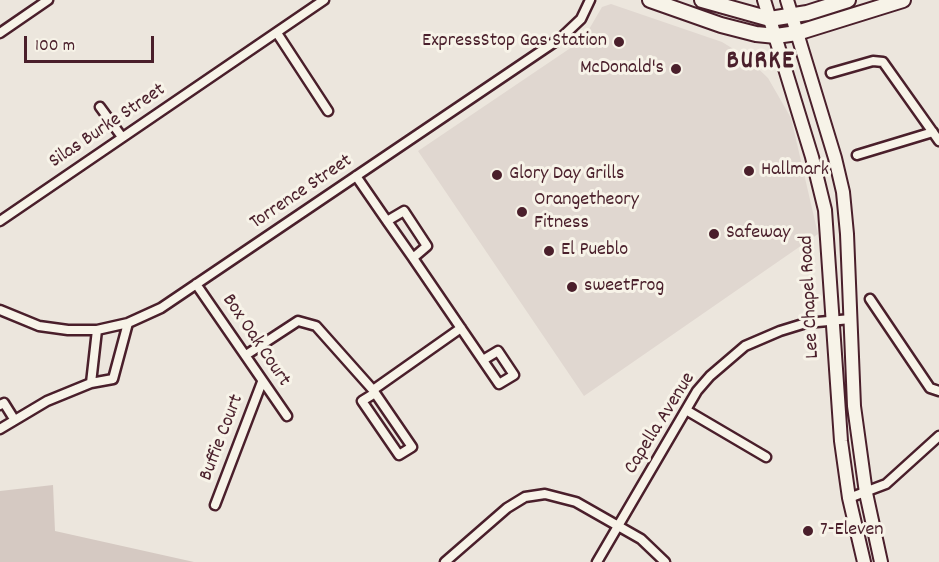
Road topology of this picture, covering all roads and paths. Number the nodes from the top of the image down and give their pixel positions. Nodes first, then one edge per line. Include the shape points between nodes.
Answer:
1 (48, 0) edge
2 (324, 0) edge
3 (590, 0) edge
4 (650, 0) edge
5 (702, 0) edge
6 (718, 0) edge
7 (724, 0) edge
8 (764, 0) edge
9 (787, 0) edge
10 (848, 0) edge
11 (903, 0) edge
12 (793, 16) junction
13 (770, 19) junction
14 (0, 33) edge
15 (277, 33) junction
16 (797, 33) junction
17 (776, 36) junction
18 (831, 73) dead end
19 (100, 107) dead end
20 (328, 111) dead end
21 (933, 132) junction
22 (122, 137) junction
23 (939, 141) edge
24 (857, 155) dead end
25 (356, 176) junction
26 (0, 220) edge
27 (387, 221) junction
28 (413, 258) junction
29 (196, 284) junction
30 (870, 299) dead end
31 (0, 310) edge
32 (831, 319) junction
33 (850, 319) junction
34 (129, 323) junction
35 (461, 328) junction
36 (97, 330) junction
37 (246, 355) junction
38 (483, 360) dead end
39 (262, 382) junction
40 (91, 383) junction
41 (939, 391) edge
42 (374, 392) junction
43 (0, 405) edge
44 (686, 410) junction
45 (287, 416) dead end
46 (14, 419) junction
47 (0, 429) edge
48 (939, 436) edge
49 (766, 457) dead end
50 (866, 493) junction
51 (849, 498) junction
52 (215, 506) dead end
53 (618, 526) junction
54 (445, 562) edge
55 (597, 562) edge
56 (665, 562) edge
57 (864, 562) edge
58 (881, 562) edge

1 - 14 street
2 - 15 street, Silas Burke Street
3 - 25 street, Torrence Street via 580,19 562,38
4 - 17 main road via 722,25
5 - 13 main road
6 - 7 main road
8 - 13 main road, Lee Chapel Road
9 - 12 main road, Lee Chapel Road
10 - 12 main road
11 - 16 main road
12 - 13 main road
12 - 16 main road, Lee Chapel Road
13 - 17 main road, Lee Chapel Road
15 - 20 street
15 - 22 street, Silas Burke Street
16 - 17 main road
16 - 33 main road, Lee Chapel Road via 843,192
17 - 32 main road, Lee Chapel Road via 822,193
18 - 21 street via 873,61 883,62
19 - 22 street
21 - 23 street
21 - 24 street
22 - 26 street, Silas Burke Street
25 - 27 street
25 - 29 street, Torrence Street
27 - 28 street
27 - 28 street via 404,211 427,246
28 - 35 street
29 - 34 street, Torrence Street via 161,308
29 - 37 street, Box Oak Court
30 - 41 street via 930,388
31 - 36 street, Torrence Street via 39,326
32 - 33 street, Capella Avenue
32 - 44 street, Capella Avenue via 780,331 745,346 710,376
32 - 51 main road, Lee Chapel Road
33 - 50 main road, Lee Chapel Road via 854,406
34 - 36 street, Torrence Street
34 - 40 street via 113,379
35 - 38 street
35 - 42 street
36 - 40 street
37 - 39 street, Box Oak Court
37 - 42 street via 298,321 307,322 316,326
39 - 45 street, Box Oak Court
39 - 52 street, Buffie Court
40 - 46 street via 47,400
42 - 42 street via 362,401 399,455 412,447
43 - 46 street via 4,403
44 - 49 street
44 - 53 street, Capella Avenue
46 - 47 street
48 - 50 street via 886,484
50 - 51 street
50 - 58 main road, Lee Chapel Road
51 - 57 main road, Lee Chapel Road
53 - 54 street via 563,496 525,497
53 - 55 street, Capella Avenue
53 - 56 street via 641,539

